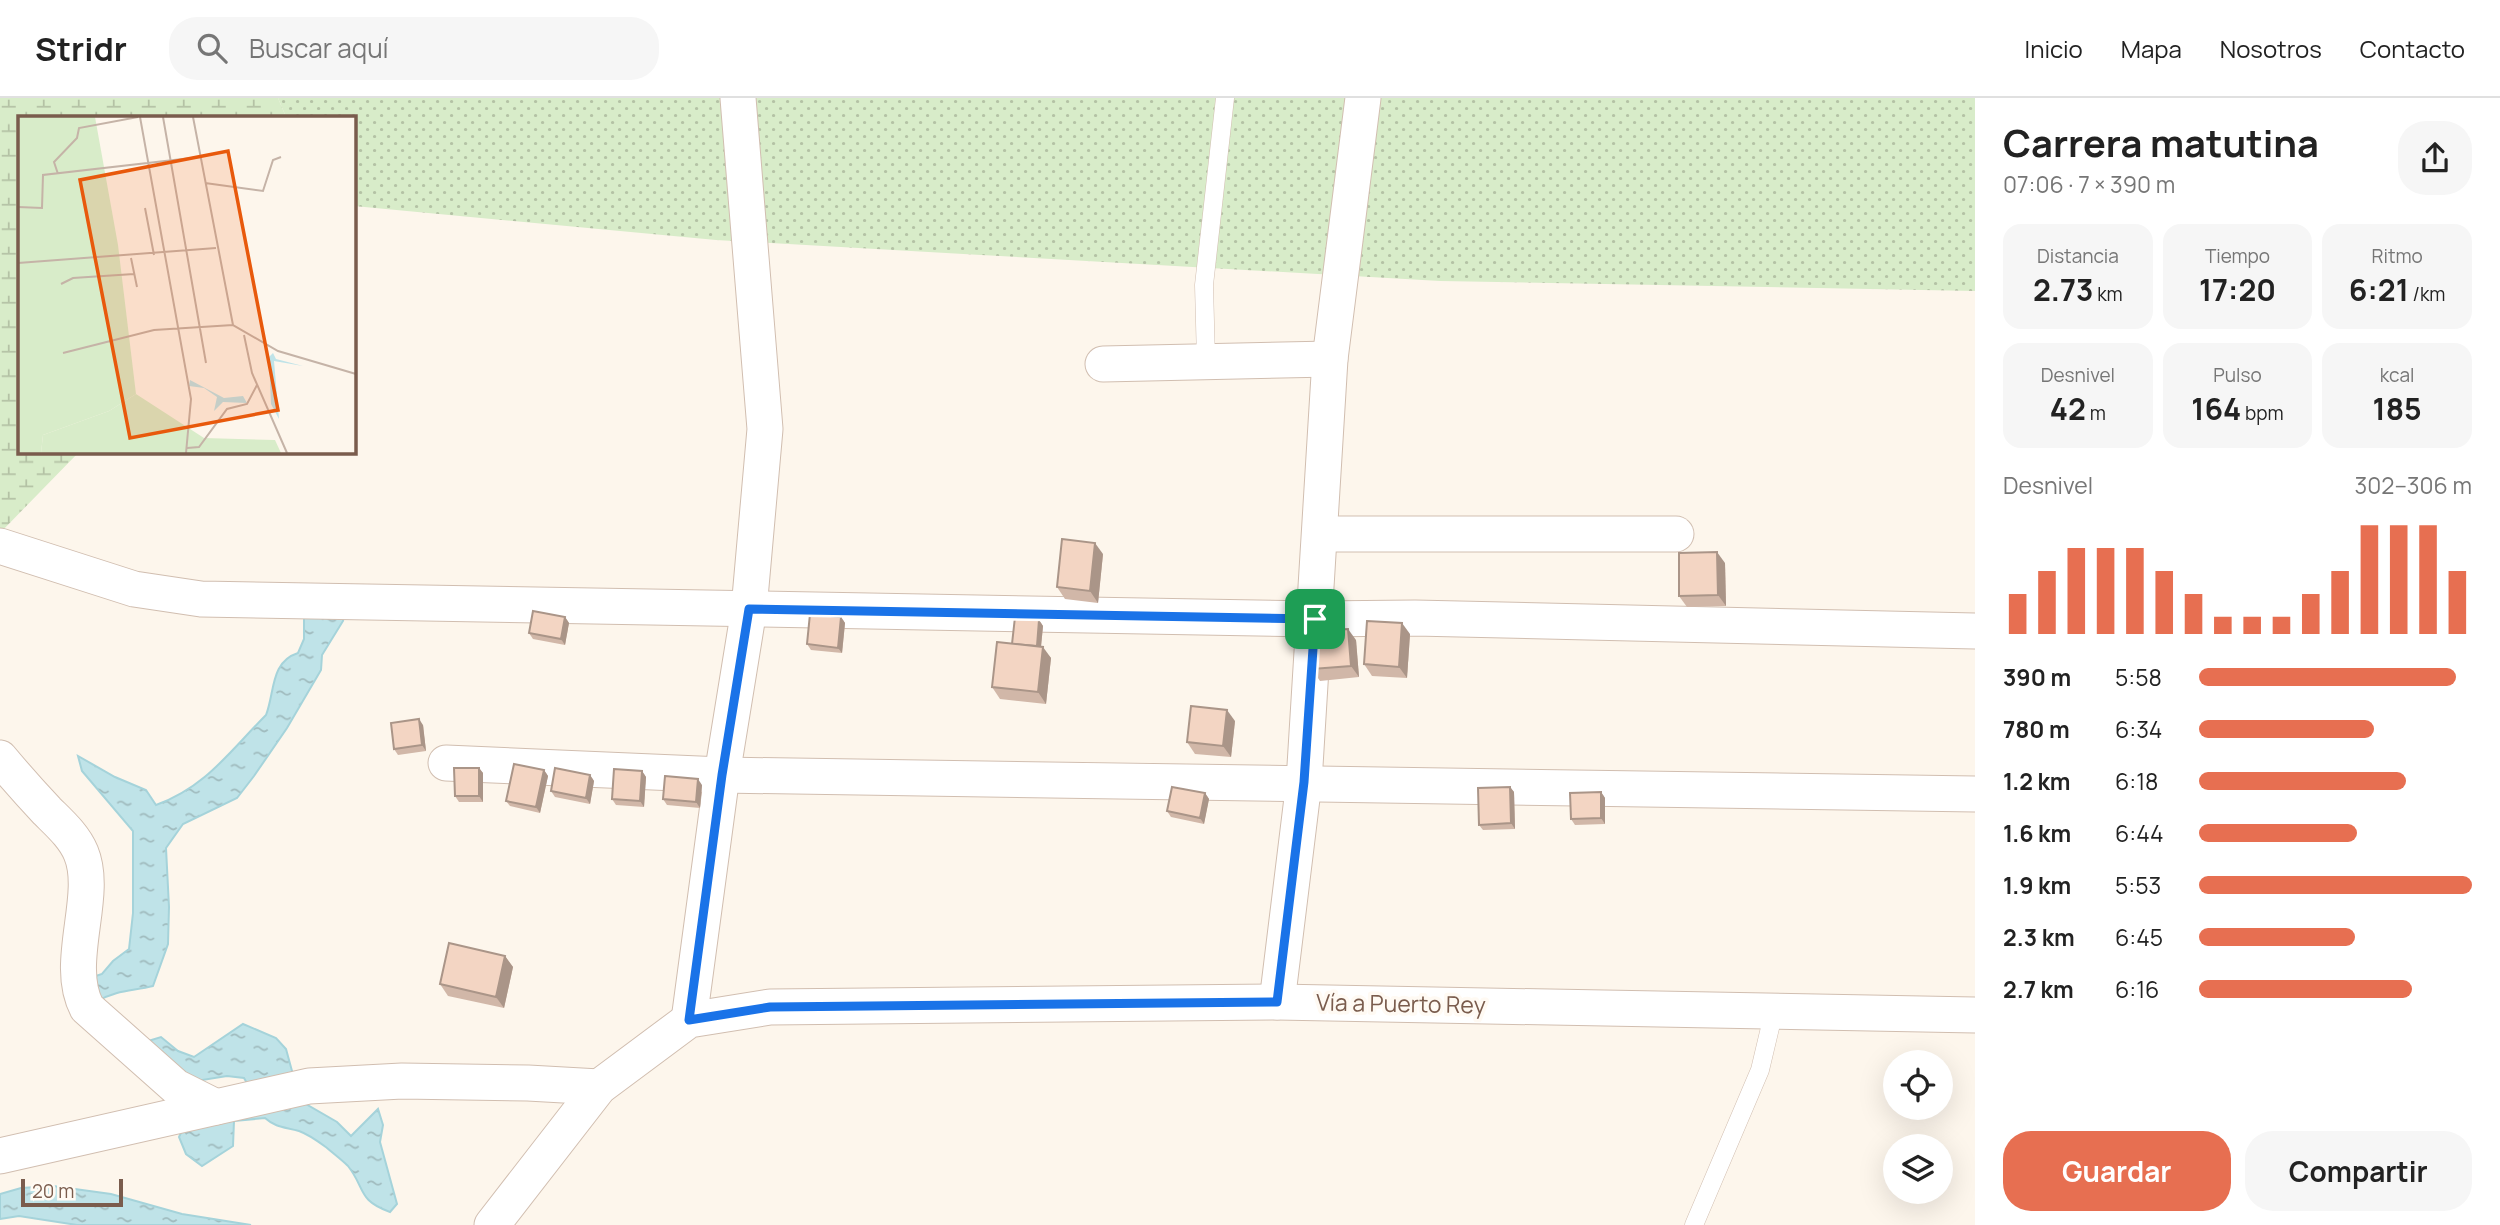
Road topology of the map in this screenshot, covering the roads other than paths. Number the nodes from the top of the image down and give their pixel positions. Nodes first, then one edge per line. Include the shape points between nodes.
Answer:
1 (738, 98) edge
2 (1226, 98) edge
3 (1363, 98) edge
4 (1330, 359) junction
5 (1206, 360) junction
6 (1103, 365) dead end
7 (1320, 534) junction
8 (1675, 534) dead end
9 (0, 546) edge
10 (749, 609) junction
11 (1315, 619) junction
12 (1975, 631) edge
13 (0, 758) edge
14 (446, 763) dead end
15 (722, 775) junction
16 (1304, 782) junction
17 (1975, 794) edge
18 (1277, 1002) junction
19 (1975, 1005) edge
20 (1774, 1011) junction
21 (1975, 1015) edge
22 (689, 1020) junction
23 (599, 1087) junction
24 (216, 1107) junction
25 (0, 1156) edge
26 (492, 1225) edge
27 (1695, 1225) edge

1 - 10 street via 765,429
2 - 5 lane via 1204,285
3 - 4 street
4 - 5 street
4 - 7 street
5 - 6 street
7 - 8 street
7 - 11 street
9 - 10 street via 134,589 201,599
10 - 11 street
10 - 15 street
11 - 12 street
11 - 16 street
13 - 24 street via 81,852 86,871 79,972 87,1008 176,1087
14 - 15 street
15 - 16 street
15 - 22 street
16 - 17 street
16 - 18 street
18 - 20 street, Vía a Puerto Rey
18 - 22 street, Vía a Puerto Rey via 770,1007
19 - 21 street
20 - 21 street, Vía a Puerto Rey
20 - 27 lane via 1760,1070
22 - 23 street, Vía a Puerto Rey
23 - 24 street via 402,1081 309,1086
23 - 26 street, Vía a Puerto Rey
24 - 25 street

